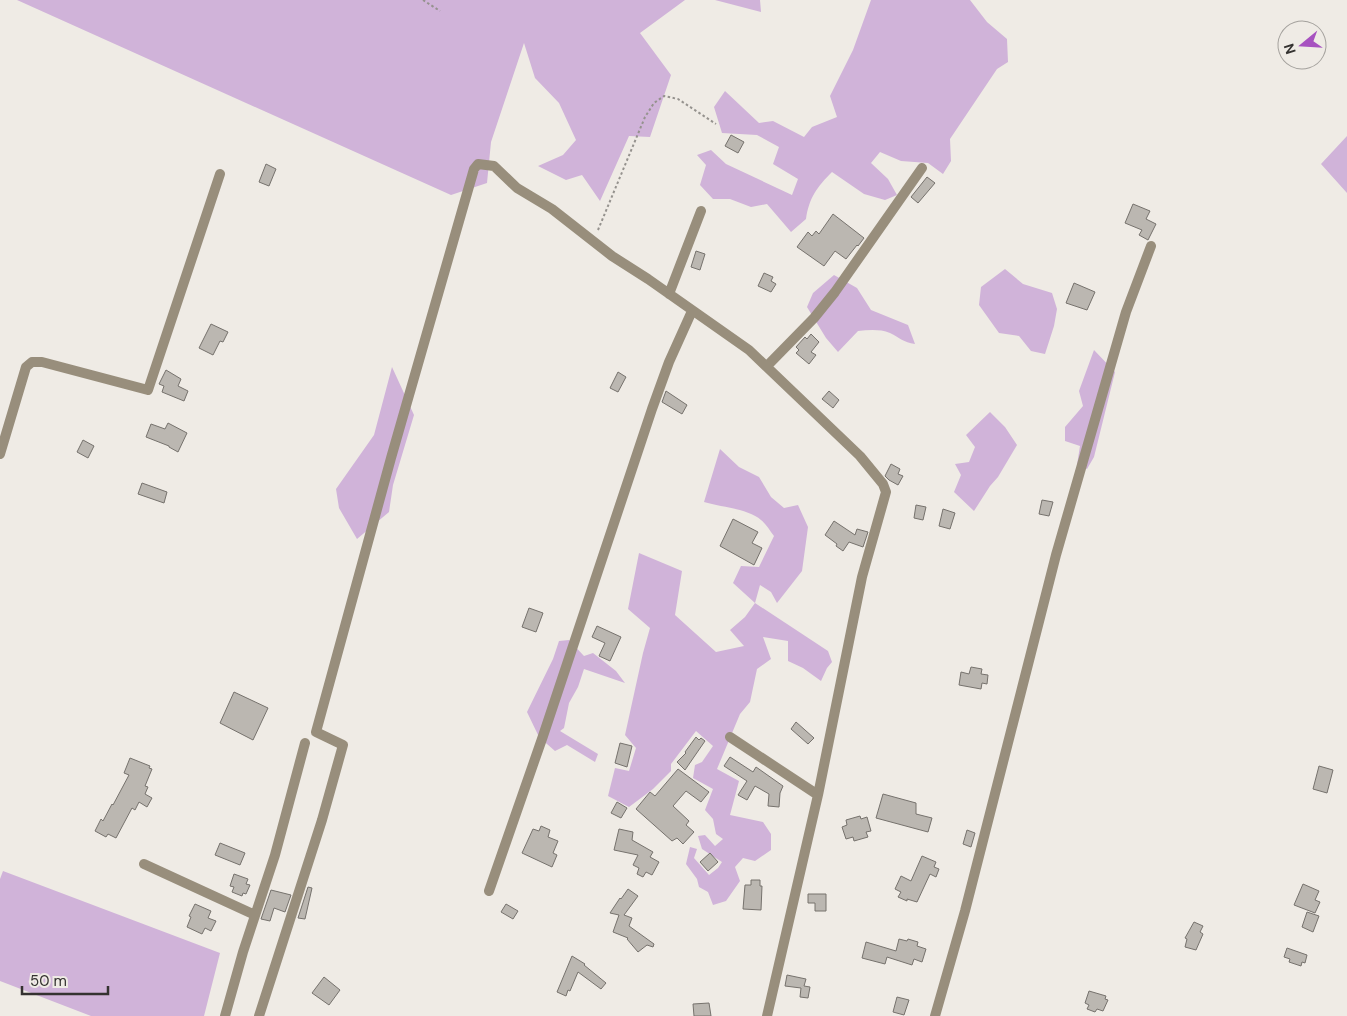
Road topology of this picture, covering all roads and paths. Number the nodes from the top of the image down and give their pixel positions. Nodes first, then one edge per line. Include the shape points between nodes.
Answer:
1 (423, 0) edge
2 (440, 11) dead end
3 (716, 124) dead end
4 (922, 168) dead end
5 (220, 174) dead end
6 (701, 211) dead end
7 (593, 242) junction
8 (1151, 246) dead end
9 (670, 294) junction
10 (692, 311) junction
11 (767, 366) junction
12 (0, 454) edge
13 (730, 737) dead end
14 (305, 743) dead end
15 (818, 795) junction
16 (144, 864) dead end
17 (489, 891) dead end
18 (255, 915) junction
19 (225, 1016) edge
20 (259, 1016) edge
21 (767, 1016) edge
22 (934, 1016) edge

1 - 2 path
3 - 7 path via 678,99 664,96 654,103 645,117
4 - 11 street via 814,318
5 - 12 street via 148,390 32,362 26,367
6 - 9 street
7 - 9 street
7 - 20 street via 552,209 517,188 494,166 478,164 474,169 390,458 316,732 343,745
8 - 22 street via 1126,312 1062,536 965,911
9 - 10 street
10 - 11 street
10 - 17 street via 655,401
11 - 15 street via 860,456 886,492 862,577
13 - 15 street
14 - 18 street
15 - 21 street
16 - 18 street
18 - 19 street

